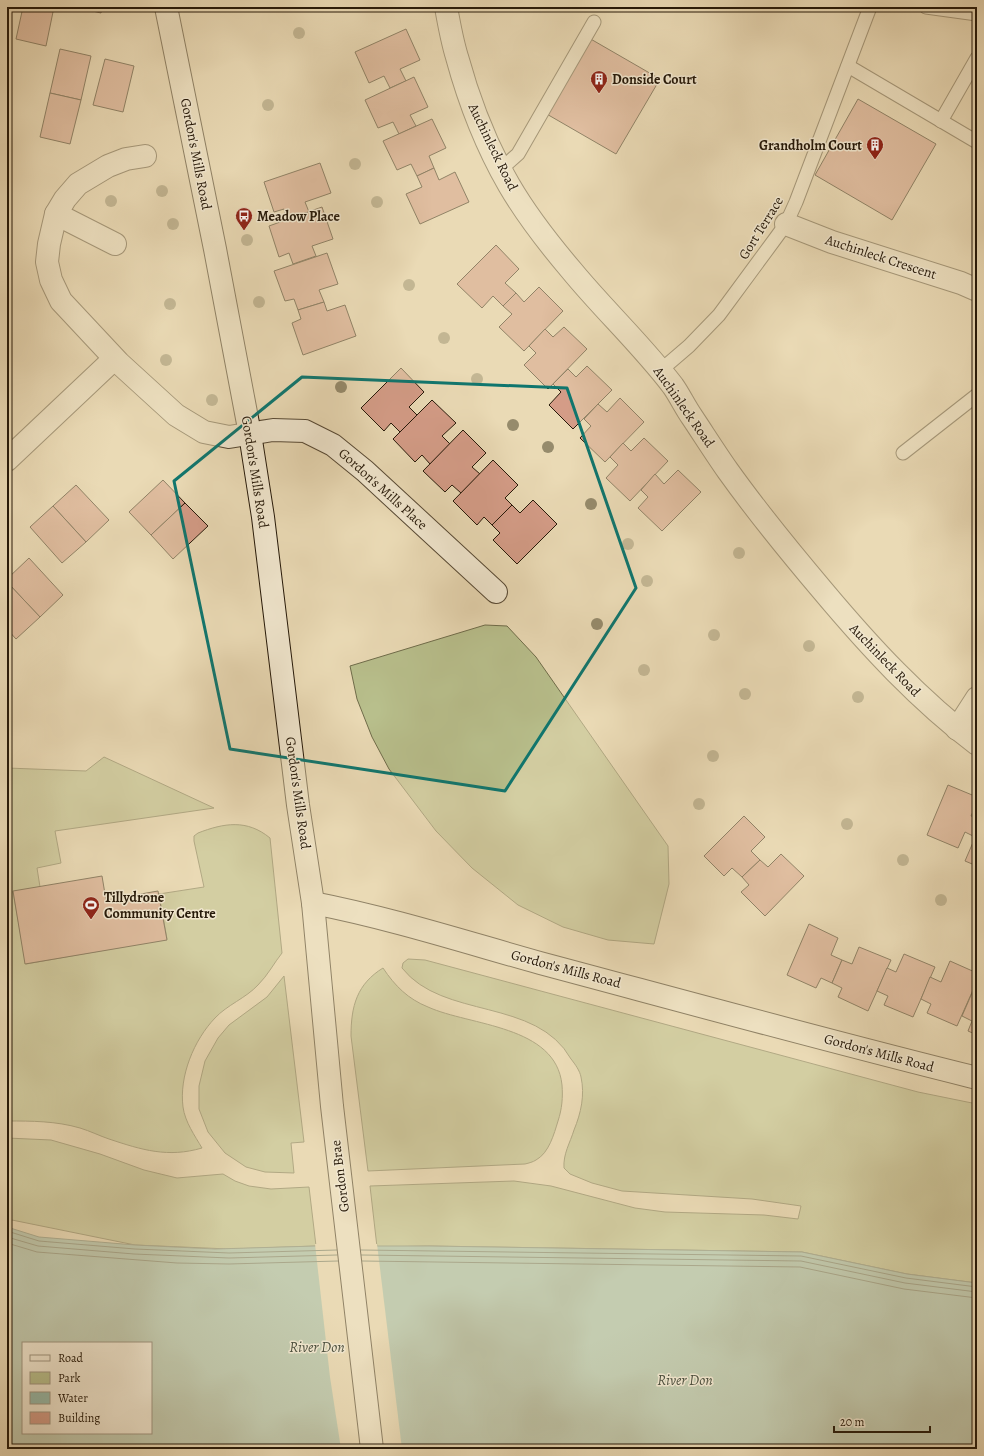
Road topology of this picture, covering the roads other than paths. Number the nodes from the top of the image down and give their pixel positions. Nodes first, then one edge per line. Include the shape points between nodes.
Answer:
1 (166, 7) edge
2 (446, 7) edge
3 (870, 7) edge
4 (926, 7) edge
5 (977, 14) edge
6 (594, 22) dead end
7 (977, 58) edge
8 (848, 66) junction
9 (940, 121) junction
10 (977, 142) edge
11 (145, 156) dead end
12 (500, 169) junction
13 (56, 214) junction
14 (786, 224) junction
15 (115, 244) dead end
16 (977, 290) edge
17 (114, 359) junction
18 (661, 370) junction
19 (977, 395) edge
20 (250, 434) junction
21 (903, 453) dead end
22 (7, 460) edge
23 (496, 592) dead end
24 (977, 698) edge
25 (957, 729) junction
26 (977, 744) edge
27 (313, 903) junction
28 (977, 1078) edge
29 (372, 1449) edge

1 - 20 street, Gordon's Mills Road
2 - 12 street, Auchinleck Road via 468,93
3 - 8 lane, Gort Terrace
4 - 5 lane
6 - 12 lane via 518,154
7 - 9 lane
8 - 9 lane
8 - 14 lane, Gort Terrace
9 - 10 lane
11 - 13 street via 126,159 108,166 78,184
12 - 18 street, Auchinleck Road via 535,225 572,272
13 - 15 street
13 - 17 street via 47,262 51,280 61,301
14 - 16 street, Auchinleck Crescent
14 - 18 lane, Gort Terrace via 719,315
17 - 20 street via 176,415 204,432 230,437
17 - 22 street
18 - 25 street, Auchinleck Road via 728,471 792,555 885,661 917,694
19 - 21 lane
20 - 23 street, Gordon's Mills Place via 273,430 305,431 334,444
20 - 27 street, Gordon's Mills Road via 264,517 298,805
24 - 25 street
25 - 26 street, Auchinleck Road
27 - 28 street, Gordon's Mills Road via 389,920 719,1011
27 - 29 street, Gordon Brae via 332,1106

